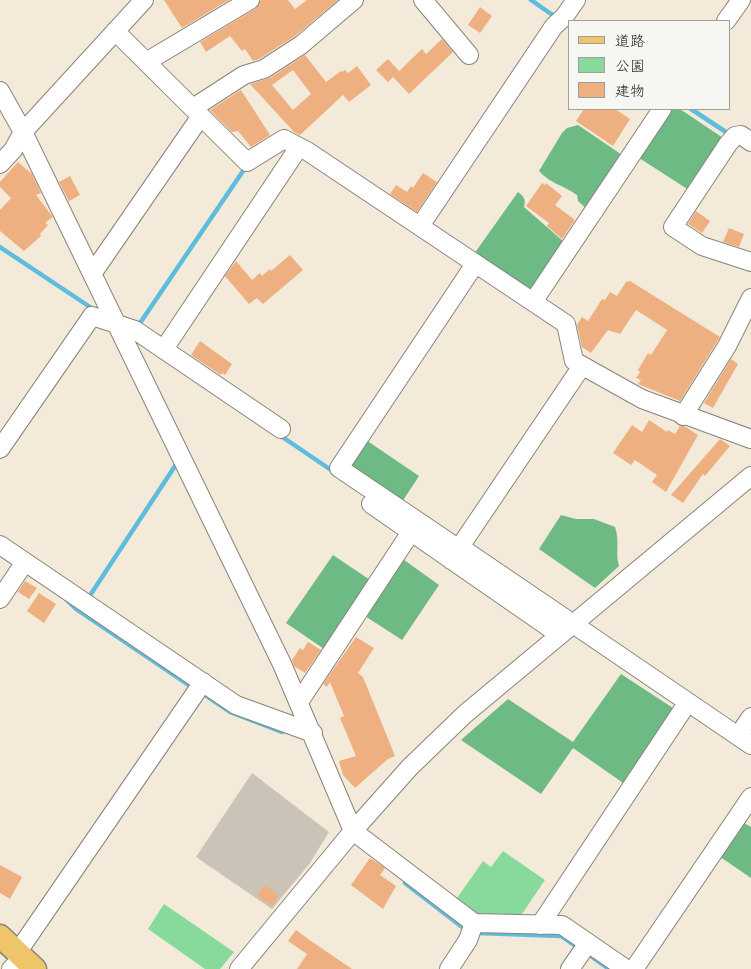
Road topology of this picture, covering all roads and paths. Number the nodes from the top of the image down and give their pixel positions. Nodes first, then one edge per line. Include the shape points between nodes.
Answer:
1 (144, 0) edge
2 (250, 0) edge
3 (354, 0) edge
4 (423, 0) edge
5 (576, 0) edge
6 (741, 0) edge
7 (727, 20) edge
8 (115, 31) junction
9 (469, 55) dead end
10 (146, 62) junction
11 (0, 91) edge
12 (661, 110) edge
13 (197, 112) junction
14 (23, 132) junction
15 (751, 142) edge
16 (298, 146) junction
17 (0, 164) edge
18 (420, 226) junction
19 (751, 262) edge
20 (475, 264) junction
21 (92, 274) junction
22 (751, 298) edge
23 (533, 302) junction
24 (116, 323) junction
25 (164, 349) junction
26 (582, 366) junction
27 (683, 416) junction
28 (281, 429) dead end
29 (751, 439) edge
30 (0, 450) edge
31 (751, 476) edge
32 (371, 504) dead end
33 (411, 532) junction
34 (0, 545) edge
35 (456, 552) junction
36 (25, 562) junction
37 (0, 599) edge
38 (567, 630) junction
39 (203, 682) junction
40 (299, 702) junction
41 (688, 702) junction
42 (751, 717) edge
43 (313, 733) junction
44 (744, 740) edge
45 (751, 797) edge
46 (353, 831) junction
47 (474, 922) junction
48 (540, 925) junction
49 (0, 936) edge
50 (588, 943) junction
51 (22, 962) edge
52 (239, 969) edge
53 (449, 969) edge
54 (570, 969) edge
55 (626, 969) edge
56 (634, 969) edge

1 - 8 street
2 - 10 street
3 - 13 street via 301,45 264,69 244,75
4 - 9 street
5 - 18 street via 554,26
6 - 7 street
8 - 10 street
8 - 14 street
10 - 13 street
11 - 14 street
12 - 23 street
13 - 16 street via 247,162 284,139
13 - 21 street
14 - 17 street
14 - 21 street
15 - 19 street via 741,135 735,136 673,227 702,246
16 - 18 street
16 - 25 street
18 - 20 street
20 - 23 street
20 - 35 street via 339,468
21 - 24 street
22 - 27 street via 727,346
23 - 26 street via 566,324 574,361
24 - 25 street via 135,330
24 - 30 street via 92,316
24 - 40 street
25 - 28 street
26 - 27 street via 642,400
26 - 35 street
27 - 29 street
31 - 38 street
32 - 33 street
33 - 35 street
33 - 40 street
34 - 36 street
35 - 38 street
36 - 37 street
36 - 39 street
38 - 41 street
38 - 46 street via 465,714 410,767
39 - 43 street via 236,705
39 - 51 street
40 - 43 street
41 - 44 street
41 - 48 street
42 - 44 street
43 - 46 street
45 - 56 street
46 - 47 street
46 - 52 street
47 - 48 street
47 - 53 street via 468,940
48 - 50 street via 562,926
49 - 51 main road
50 - 54 street
50 - 55 street

